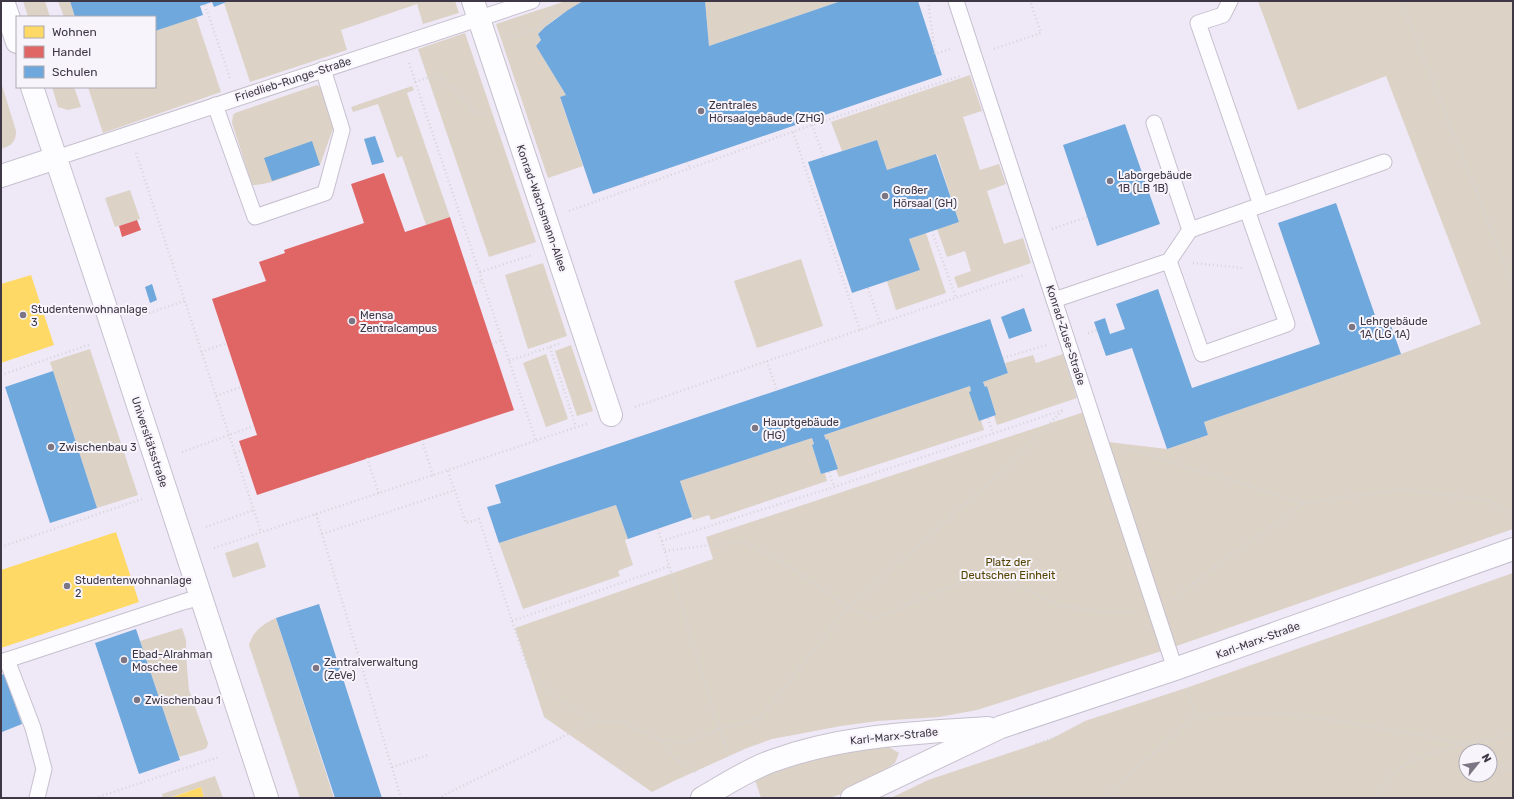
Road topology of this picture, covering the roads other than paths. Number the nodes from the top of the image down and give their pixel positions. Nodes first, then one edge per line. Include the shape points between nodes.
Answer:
1 (3, 1) edge
2 (532, 1) edge
3 (956, 1) edge
4 (1230, 1) edge
5 (476, 10) edge
6 (16, 39) edge
7 (323, 69) junction
8 (32, 88) edge
9 (215, 105) junction
10 (1154, 123) dead end
11 (56, 158) junction
12 (1384, 162) dead end
13 (1, 176) edge
14 (1254, 207) junction
15 (1190, 230) junction
16 (1170, 261) junction
17 (1054, 300) junction
18 (611, 415) road end
19 (1513, 549) edge
20 (201, 597) junction
21 (4, 661) edge
22 (1176, 669) junction
23 (1001, 727) junction
24 (37, 798) edge
25 (267, 798) edge
26 (702, 798) edge
27 (852, 798) edge

1 - 6 street
2 - 5 lane, Friedlieb-Runge-Straße
3 - 17 lane, Konrad-Zuse-Straße
4 - 14 lane via 1223,15 1198,23
5 - 7 lane, Friedlieb-Runge-Straße via 402,43
5 - 18 street, Konrad-Wachsmann-Allee
7 - 9 lane, Friedlieb-Runge-Straße
7 - 9 lane via 342,130 326,192 255,217
8 - 11 street, Universitätsstraße
9 - 11 lane, Friedlieb-Runge-Straße
10 - 15 lane
11 - 13 street
11 - 20 street, Universitätsstraße
12 - 14 lane
14 - 15 lane
14 - 16 lane via 1267,270 1288,324 1202,354
15 - 16 lane
16 - 17 lane
17 - 22 lane, Konrad-Zuse-Straße
19 - 22 street, Karl-Marx-Straße
20 - 21 lane
20 - 25 street, Universitätsstraße
21 - 24 lane via 33,728 44,769
22 - 23 street, Karl-Marx-Straße
23 - 26 street, Karl-Marx-Straße via 874,736 820,746 771,761
23 - 27 street, Karl-Marx-Straße

